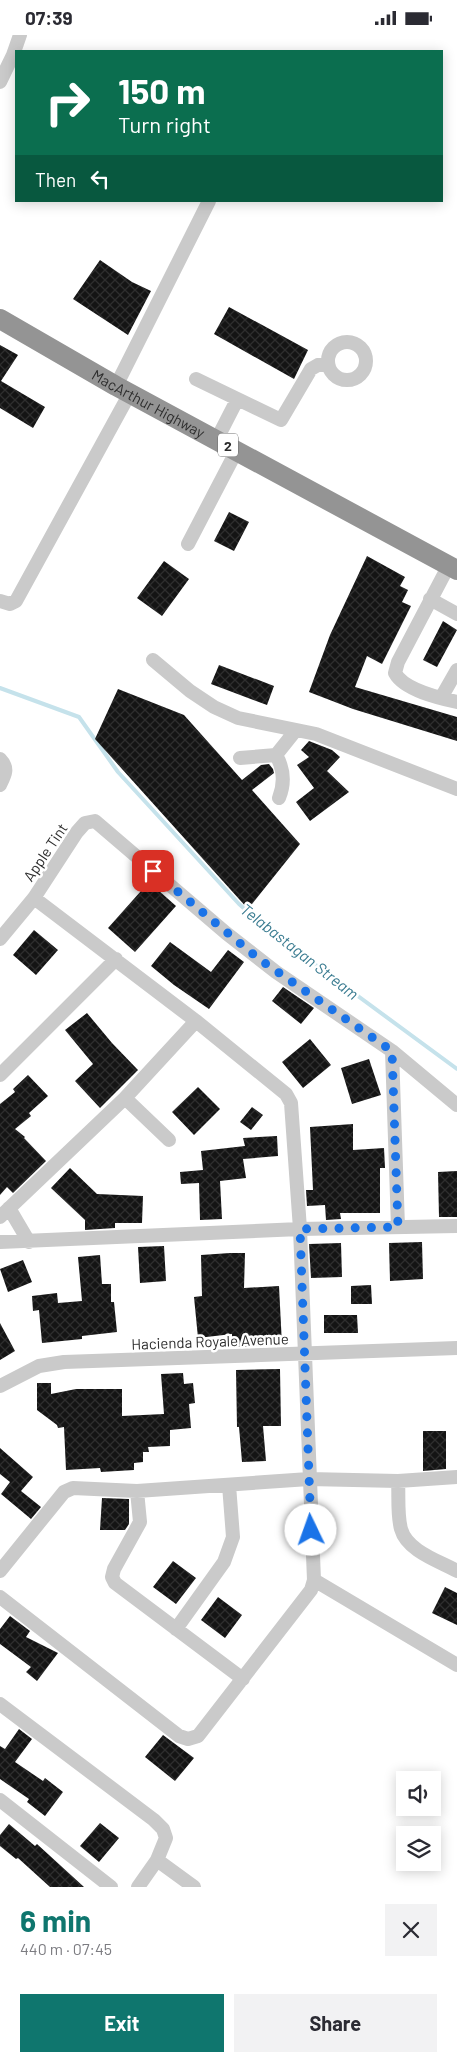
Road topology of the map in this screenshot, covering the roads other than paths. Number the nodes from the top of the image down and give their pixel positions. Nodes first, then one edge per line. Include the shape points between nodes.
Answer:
1 (20, 35) edge
2 (0, 82) edge
3 (209, 202) edge
4 (0, 319) edge
5 (327, 364) dead end
6 (196, 379) dead end
7 (123, 389) junction
8 (237, 400) junction
9 (216, 439) junction
10 (237, 450) junction
11 (188, 544) dead end
12 (453, 568) edge
13 (430, 599) junction
14 (0, 601) edge
15 (457, 614) edge
16 (153, 660) dead end
17 (457, 670) edge
18 (441, 698) junction
19 (457, 702) edge
20 (296, 729) junction
21 (276, 755) junction
22 (240, 758) dead end
23 (3, 763) edge
24 (0, 785) edge
25 (457, 789) edge
26 (279, 798) dead end
27 (34, 898) junction
28 (0, 939) edge
29 (116, 959) junction
30 (196, 1021) junction
31 (392, 1051) junction
32 (0, 1075) edge
33 (124, 1098) junction
34 (457, 1105) edge
35 (169, 1140) dead end
36 (4, 1213) edge
37 (457, 1226) edge
38 (398, 1227) junction
39 (300, 1229) junction
40 (0, 1242) edge
41 (29, 1242) junction
42 (457, 1348) edge
43 (306, 1353) junction
44 (0, 1386) edge
45 (457, 1477) edge
46 (309, 1479) junction
47 (398, 1481) junction
48 (228, 1485) junction
49 (137, 1491) junction
50 (0, 1571) edge
51 (457, 1571) edge
52 (314, 1581) junction
53 (0, 1597) edge
54 (176, 1629) junction
55 (457, 1665) edge
56 (243, 1679) junction
57 (0, 1704) edge
58 (0, 1800) edge
59 (157, 1860) junction
60 (110, 1887) edge
61 (138, 1887) edge
62 (194, 1887) edge

1 - 2 street
3 - 7 street
4 - 7 highway, MacArthur Highway / 2
5 - 8 street via 311,369 281,420
6 - 8 street
7 - 9 highway, MacArthur Highway / 2
7 - 14 street via 16,601 10,604
8 - 9 street
9 - 10 highway, MacArthur Highway / 2
10 - 11 street
10 - 12 highway, MacArthur Highway / 2
12 - 13 street
13 - 15 street
13 - 18 street via 398,662 396,673 402,683
16 - 20 street via 214,707 238,718
17 - 18 street
18 - 19 street
20 - 21 street
20 - 25 street
21 - 22 street
21 - 26 street via 282,771
23 - 24 street via 6,775
27 - 28 street, Apple Tint
27 - 29 street
27 - 31 street, Apple Tint via 84,823 95,821 253,954
29 - 30 street
29 - 32 street
30 - 33 street
30 - 39 street via 286,1094 291,1103
31 - 34 street, Apple Tint
31 - 38 street
33 - 35 street
33 - 36 street
36 - 41 street
37 - 38 street
38 - 39 street
39 - 41 street
39 - 43 street
40 - 41 street
42 - 43 street, Hacienda Royale Avenue
43 - 44 street, Hacienda Royale Avenue via 64,1362 39,1366
43 - 46 street
45 - 47 street
46 - 47 street
46 - 48 street
46 - 52 street
47 - 51 street via 403,1535 414,1548
48 - 49 street
48 - 54 street via 233,1537 224,1562
49 - 50 street via 74,1488 64,1492
49 - 54 street via 140,1522 112,1577 115,1583
52 - 55 street
52 - 56 street via 310,1591
53 - 56 street via 179,1736 188,1739 198,1736
54 - 56 street
57 - 59 street via 154,1820 166,1838
58 - 60 street
59 - 61 street
59 - 62 street

